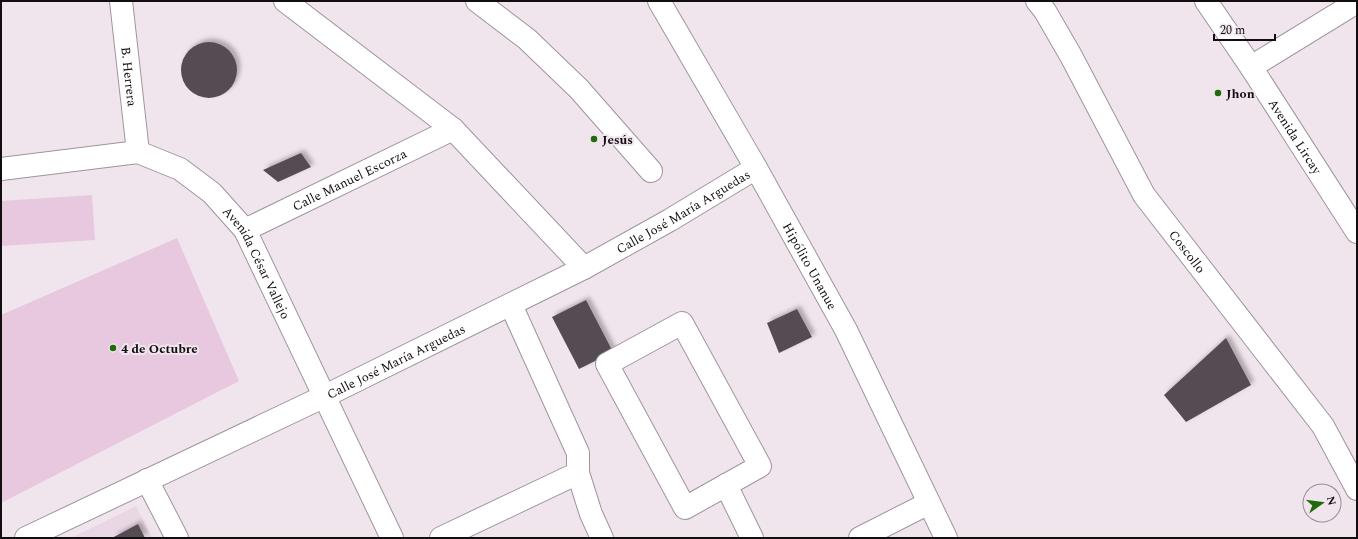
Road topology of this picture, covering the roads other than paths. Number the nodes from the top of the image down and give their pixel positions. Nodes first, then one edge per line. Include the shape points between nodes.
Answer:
1 (120, 1) edge
2 (286, 1) edge
3 (477, 1) edge
4 (659, 1) edge
5 (1037, 1) edge
6 (1206, 1) edge
7 (1357, 2) edge
8 (1251, 67) junction
9 (454, 129) junction
10 (138, 152) junction
11 (756, 168) junction
12 (1, 169) edge
13 (651, 171) dead end
14 (245, 230) junction
15 (1357, 232) edge
16 (584, 268) junction
17 (511, 305) junction
18 (323, 396) junction
19 (578, 473) junction
20 (147, 480) junction
21 (726, 485) junction
22 (1357, 490) edge
23 (929, 503) junction
24 (26, 538) edge
25 (177, 538) edge
26 (392, 538) edge
27 (441, 538) edge
28 (602, 538) edge
29 (752, 538) edge
30 (860, 538) edge
31 (946, 538) edge

1 - 10 street, B. Herrera
2 - 9 street
3 - 13 street via 527,39 574,84
4 - 11 street, Hipólito Unanue
5 - 22 street, Coscollo via 1071,56 1144,195 1324,426
6 - 8 street, Avenida Lircay
7 - 8 street
8 - 15 street, Avenida Lircay
9 - 14 street, Calle Manuel Escorza
9 - 16 street
10 - 12 street
10 - 14 street, Avenida César Vallejo via 185,173 212,193
11 - 16 street, Calle José María Arguedas
11 - 23 street, Hipólito Unanue via 846,330
14 - 18 street, Avenida César Vallejo
16 - 17 street, Calle José María Arguedas
17 - 18 street, Calle José María Arguedas
17 - 19 street via 578,453
18 - 20 street, Calle José María Arguedas
18 - 26 street, Avenida César Vallejo
19 - 27 street
19 - 28 street via 591,514
20 - 24 street, Calle José María Arguedas
20 - 25 street
21 - 21 street via 760,466 682,323 607,364 686,508
21 - 29 street
23 - 30 street
23 - 31 street, Hipólito Unanue

